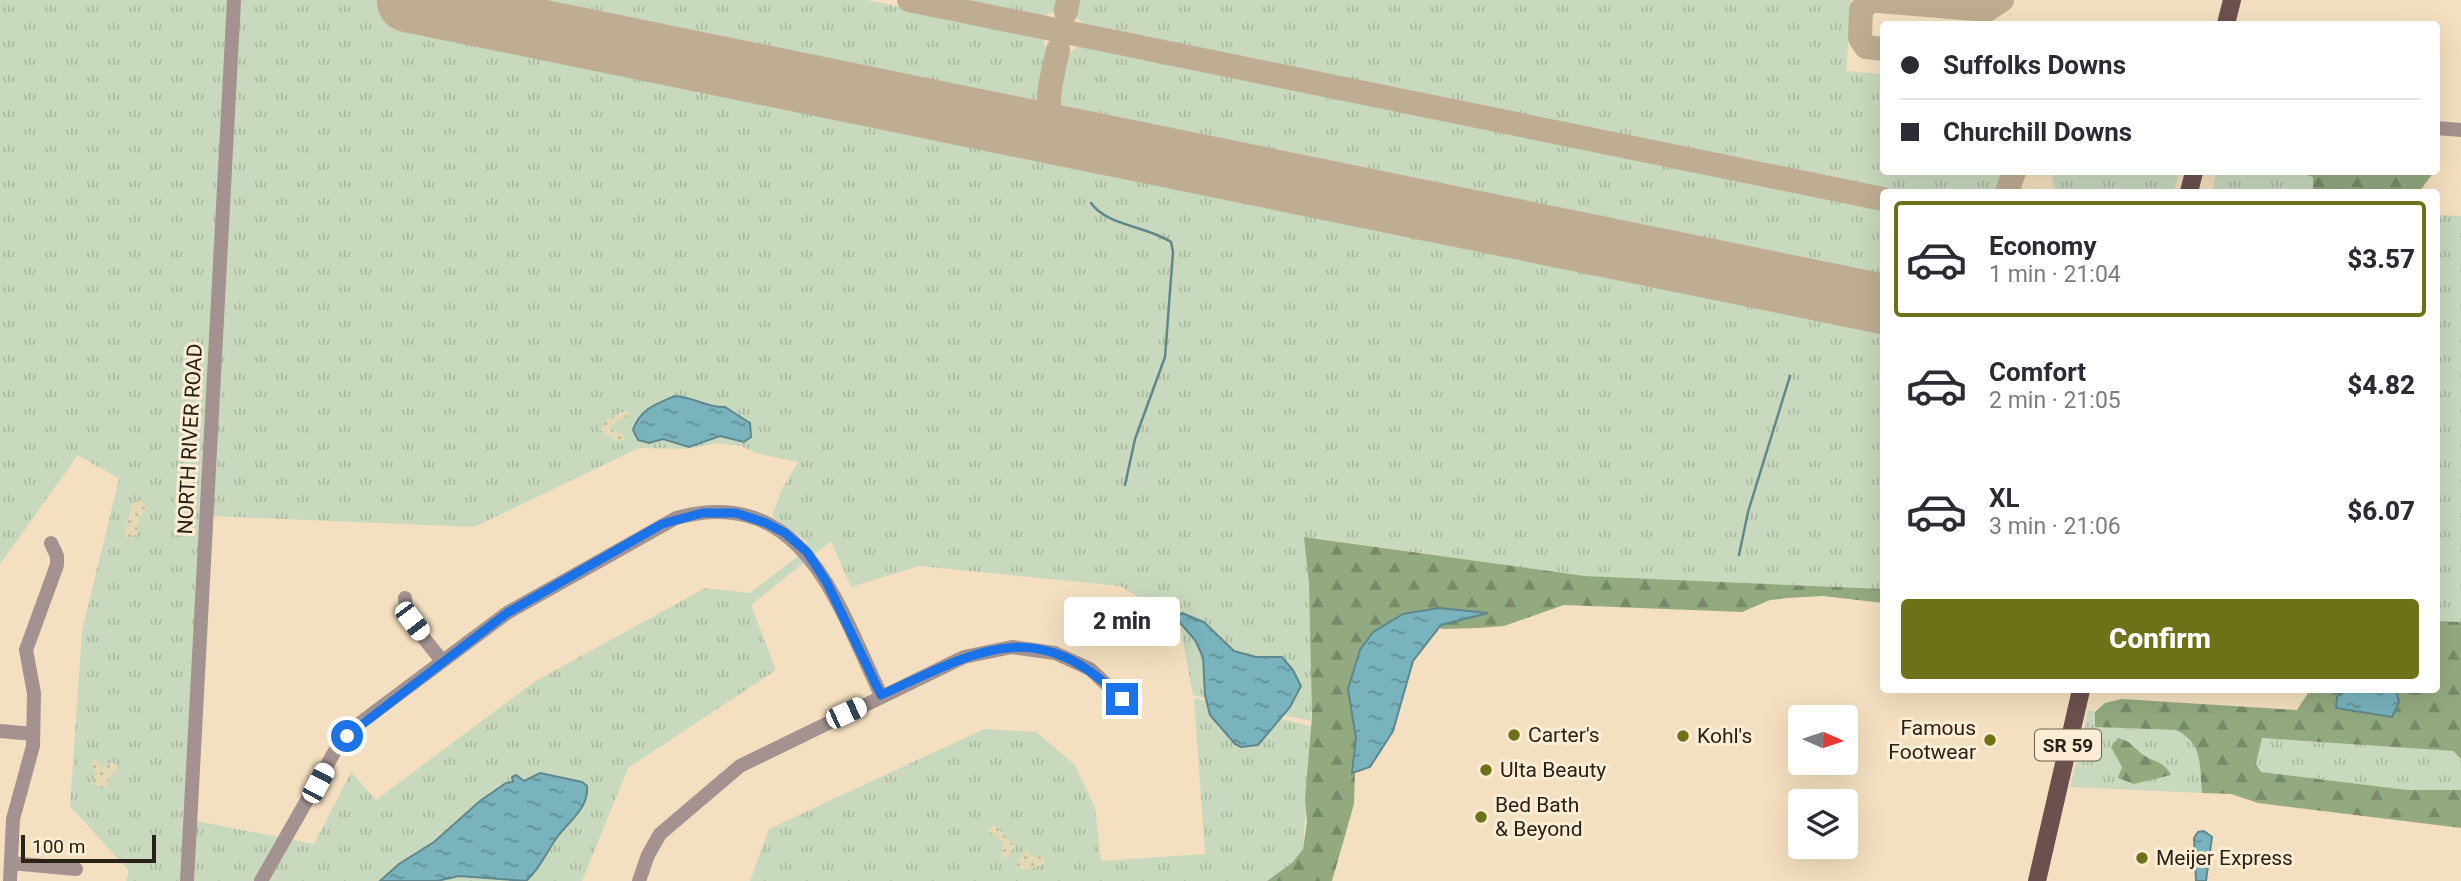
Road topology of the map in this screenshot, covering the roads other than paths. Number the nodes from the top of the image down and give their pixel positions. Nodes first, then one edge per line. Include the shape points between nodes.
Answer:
1 (234, 0) edge
2 (2232, 0) edge
3 (2227, 21) edge
4 (2440, 128) edge
5 (2461, 130) edge
6 (51, 543) dead end
7 (405, 598) dead end
8 (442, 661) junction
9 (2080, 693) edge
10 (881, 695) junction
11 (1122, 699) dead end
12 (0, 731) edge
13 (33, 734) junction
14 (11, 863) junction
15 (76, 869) dead end
16 (10, 881) edge
17 (187, 881) edge
18 (261, 881) edge
19 (639, 881) edge
20 (2037, 881) edge

1 - 17 street, NORTH RIVER ROAD
2 - 3 main road
4 - 5 street
6 - 13 street via 57,565 26,650 34,693
7 - 8 street via 406,610
8 - 10 street via 507,613 662,524 692,514 725,512 771,525 807,552 827,583
8 - 18 street via 360,723 340,744
9 - 20 main road, SR 59
10 - 11 street via 964,657 1012,646 1072,660 1090,669
10 - 19 street via 740,766 660,834
12 - 13 street
13 - 14 street via 30,764 13,819
14 - 15 street
14 - 16 street

